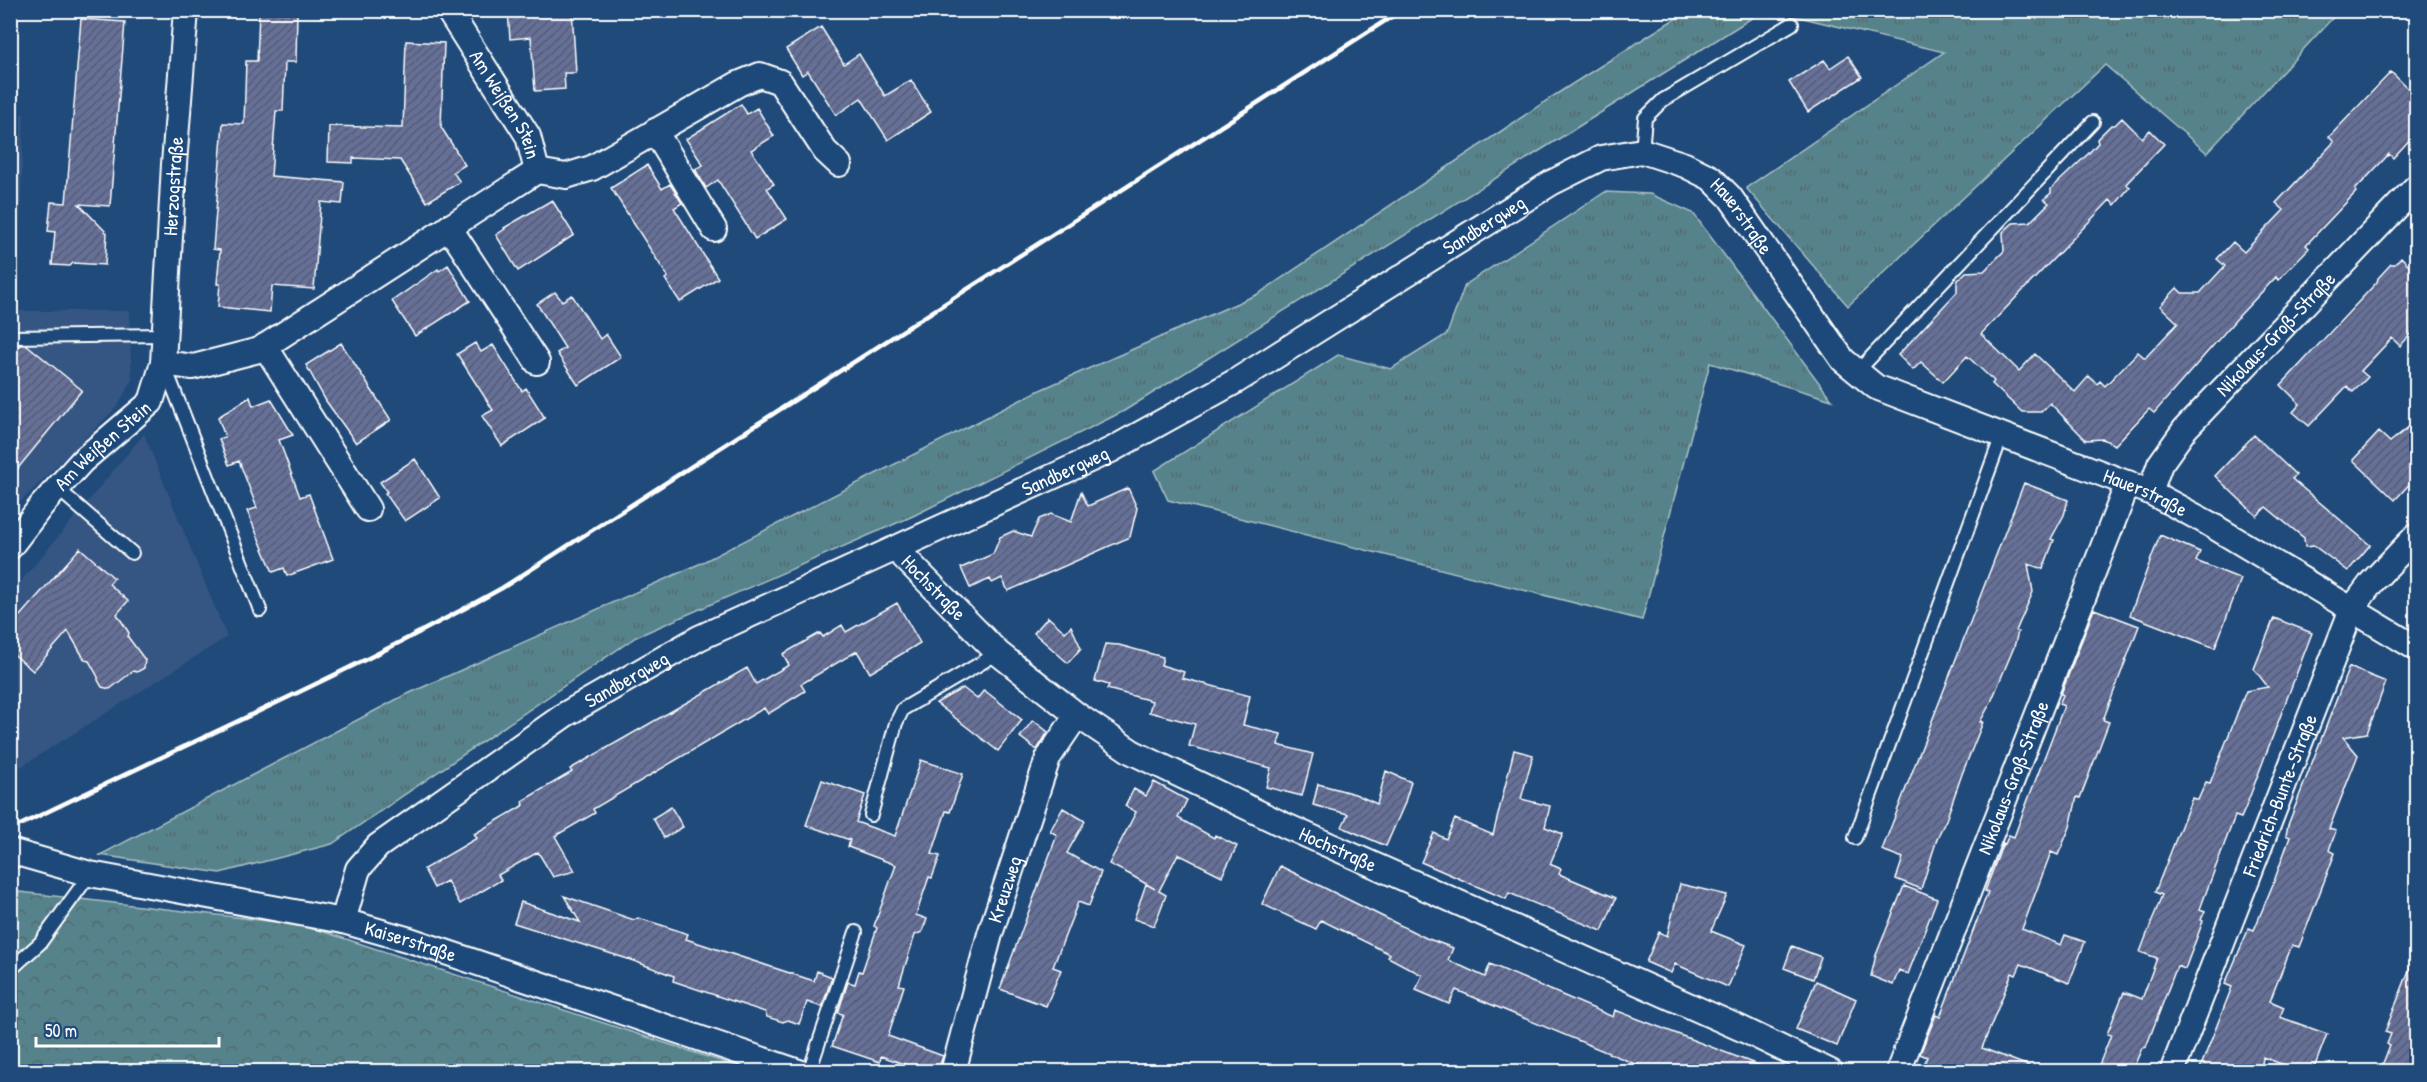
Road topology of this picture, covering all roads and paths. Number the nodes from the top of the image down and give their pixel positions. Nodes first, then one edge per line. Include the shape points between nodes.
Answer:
1 (186, 10) edge
2 (448, 10) edge
3 (1792, 24) dead end
4 (2093, 122) dead end
5 (655, 131) junction
6 (1642, 151) junction
7 (839, 164) dead end
8 (537, 171) junction
9 (2416, 187) edge
10 (449, 227) junction
11 (714, 229) dead end
12 (164, 335) junction
13 (10, 337) edge
14 (265, 346) junction
15 (537, 362) dead end
16 (163, 363) junction
17 (1856, 373) junction
18 (2002, 435) junction
19 (2139, 487) junction
20 (57, 488) junction
21 (368, 509) dead end
22 (2416, 536) edge
23 (10, 547) edge
24 (896, 549) junction
25 (132, 553) dead end
26 (2352, 609) junction
27 (260, 610) dead end
28 (2416, 648) edge
29 (998, 653) junction
30 (1077, 715) junction
31 (871, 815) dead end
32 (1855, 838) dead end
33 (10, 851) edge
34 (90, 874) junction
35 (343, 921) junction
36 (856, 932) dead end
37 (10, 970) edge
38 (799, 1071) edge
39 (809, 1071) edge
40 (953, 1071) edge
41 (1831, 1071) edge
42 (1898, 1071) edge
43 (2172, 1071) edge

1 - 12 street, Herzogstraße
2 - 8 street, Am Weißen Stein via 528,136
3 - 6 lane via 1663,100 1646,118
4 - 17 lane
5 - 7 street, Am Weißen Stein via 760,75 780,82 825,151
5 - 8 street, Am Weißen Stein via 592,168 566,176
5 - 11 street
6 - 17 street, Hauerstraße via 1711,178 1730,197 1822,332
6 - 24 street, Sandbergweg via 1601,158 1551,183 1226,387 1111,450
8 - 10 street, Am Weißen Stein
9 - 19 street, Nikolaus-Groß-Straße via 2185,429
10 - 14 street, Am Weißen Stein
10 - 15 street
12 - 13 lane
12 - 16 street, Herzogstraße
14 - 16 street, Am Weißen Stein via 193,367
14 - 21 street
16 - 20 street, Am Weißen Stein via 151,402 82,461
16 - 27 lane
17 - 18 street, Hauerstraße via 1876,387
18 - 19 street, Hauerstraße
18 - 32 lane
19 - 26 street, Hauerstraße via 2208,523
19 - 42 street, Nikolaus-Groß-Straße
20 - 23 street, Am Weißen Stein
20 - 25 lane
22 - 26 street, Friedrich-Bunte-Straße
24 - 29 street, Hochstraße
24 - 35 street, Sandbergweg via 699,638 566,714 378,846 358,869
26 - 28 street, Hauerstraße
26 - 43 street, Friedrich-Bunte-Straße
29 - 30 street, Hochstraße
29 - 31 lane via 903,709
30 - 40 street, Kreuzweg via 1048,758 990,934
30 - 41 street, Hochstraße via 1132,752 1273,820
33 - 34 street, Kaiserstraße
34 - 35 street, Kaiserstraße
34 - 37 lane via 40,943
35 - 38 street, Kaiserstraße
36 - 39 lane

